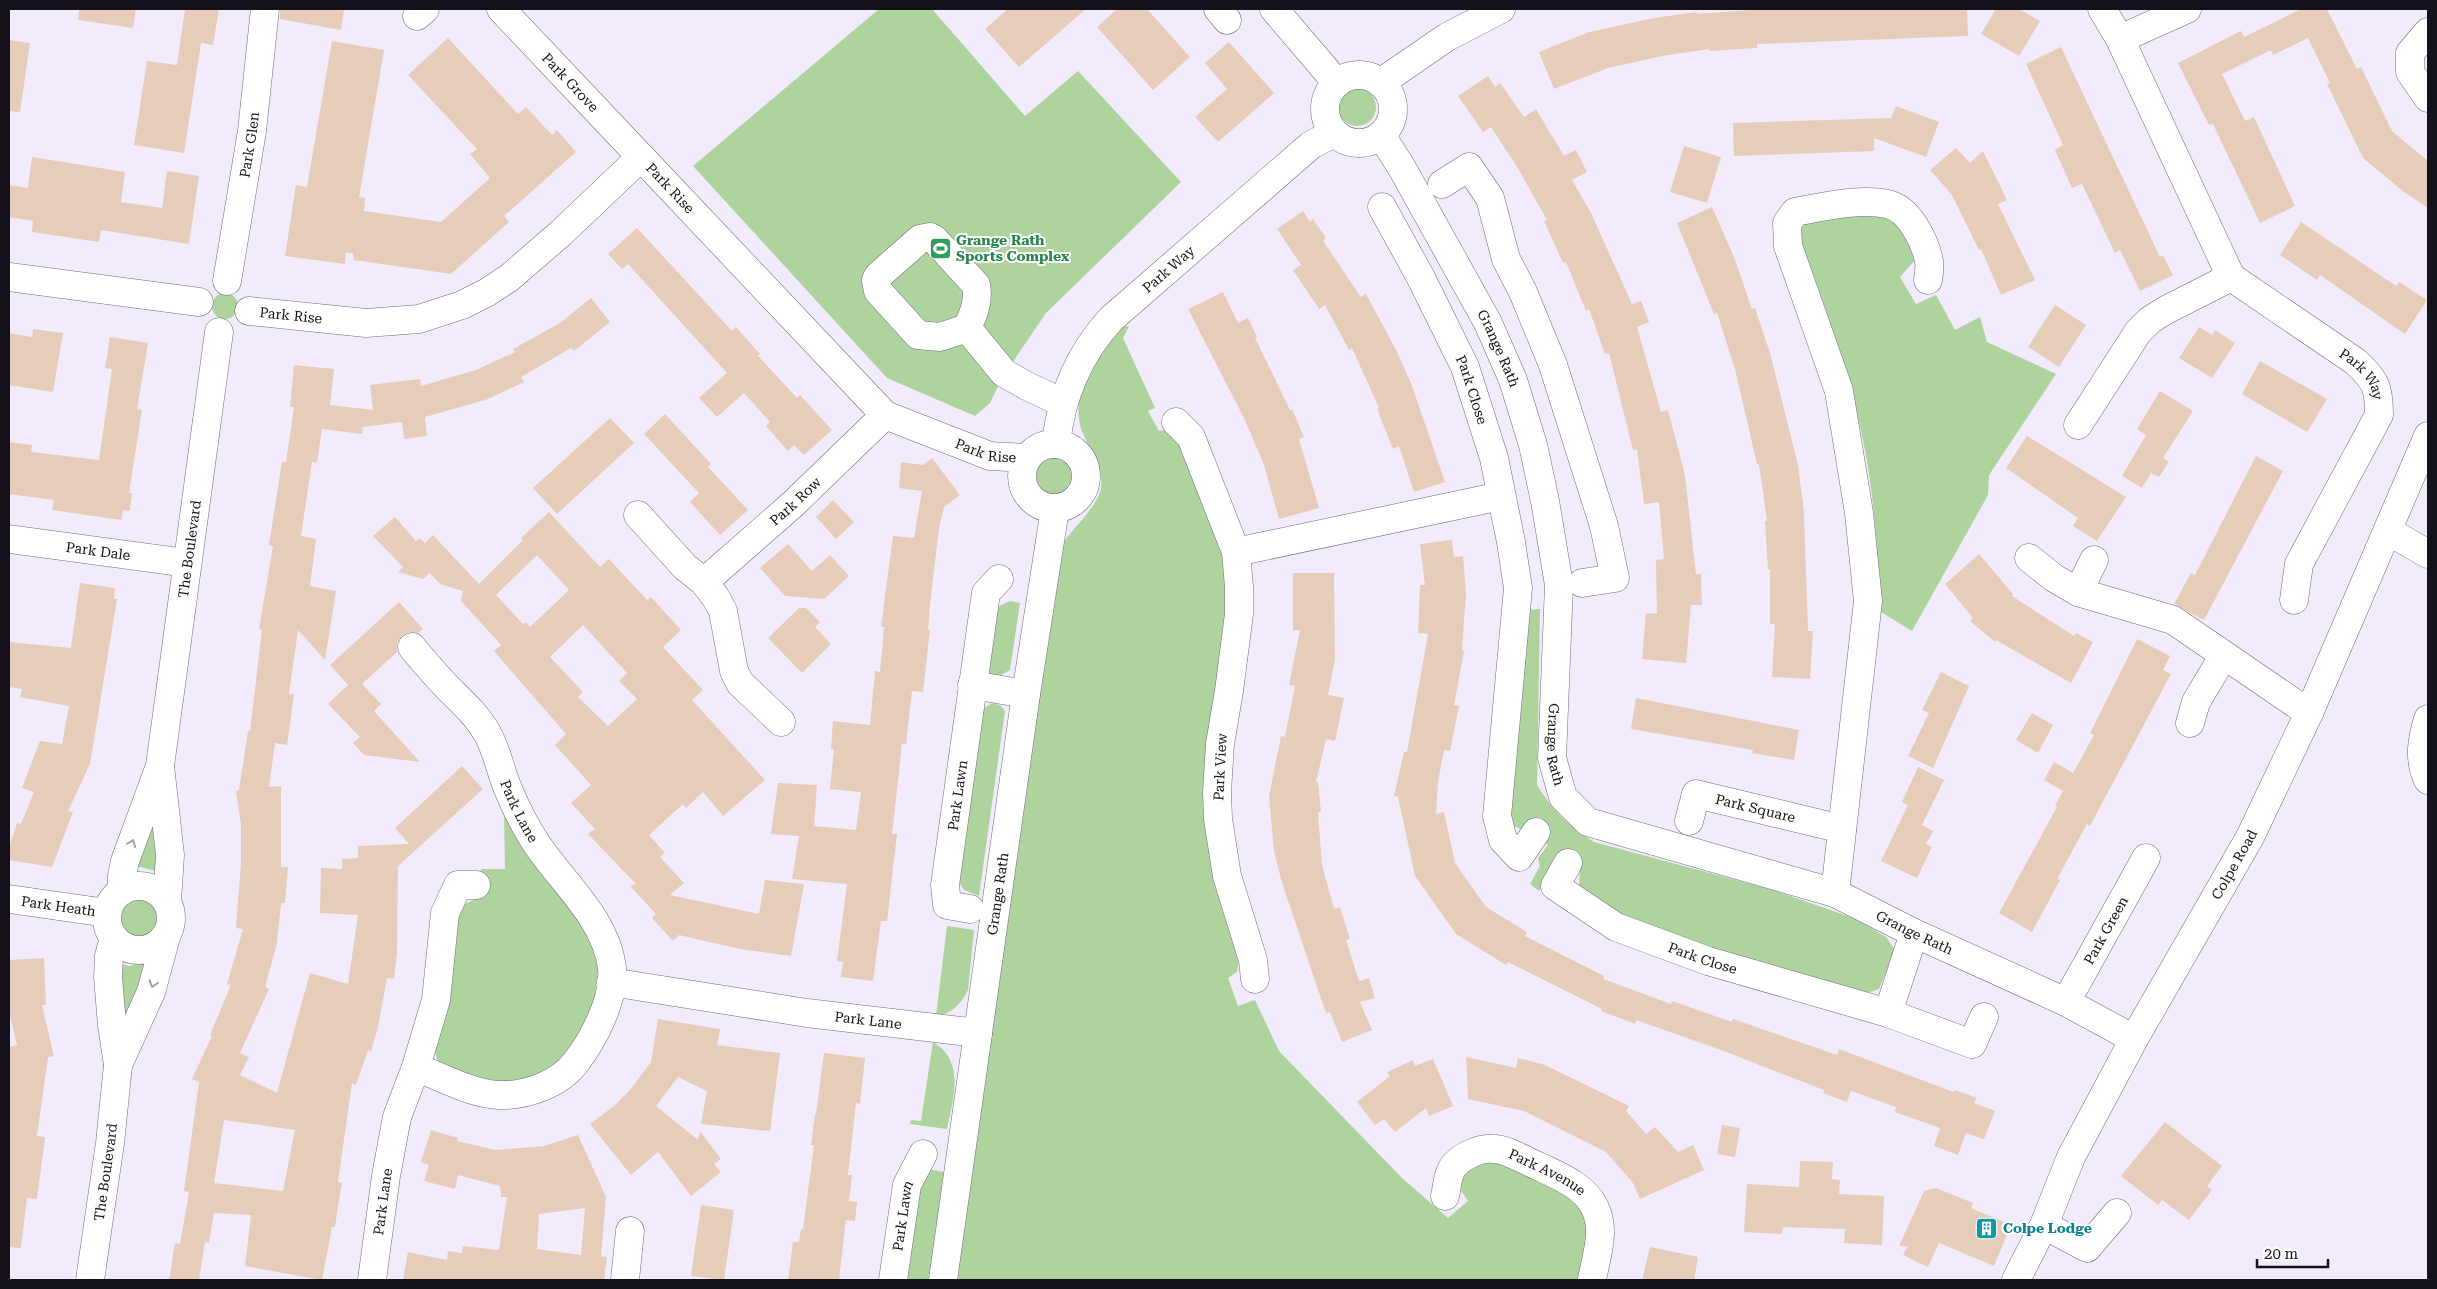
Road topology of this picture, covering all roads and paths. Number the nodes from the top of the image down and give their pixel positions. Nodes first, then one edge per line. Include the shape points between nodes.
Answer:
1 (265, 9) edge
2 (501, 9) edge
3 (1274, 9) edge
4 (1501, 9) edge
5 (2102, 9) edge
6 (2187, 9) edge
7 (2428, 32) edge
8 (2120, 39) junction
9 (1337, 83) junction
10 (1380, 83) junction
11 (2428, 98) edge
12 (1334, 133) junction
13 (1381, 134) junction
14 (641, 157) junction
15 (1442, 184) dead end
16 (1382, 207) dead end
17 (9, 277) edge
18 (2231, 277) junction
19 (1928, 280) dead end
20 (227, 281) junction
21 (199, 302) junction
22 (249, 311) junction
23 (967, 328) dead end
24 (219, 332) junction
25 (1553, 365) junction
26 (1513, 380) junction
27 (1063, 403) junction
28 (884, 415) junction
29 (1176, 422) dead end
30 (2078, 425) dead end
31 (2428, 436) edge
32 (1056, 444) junction
33 (1027, 458) junction
34 (1501, 496) junction
35 (1055, 509) junction
36 (638, 515) dead end
37 (2388, 531) junction
38 (9, 539) edge
39 (1236, 552) junction
40 (2428, 554) edge
41 (2029, 558) dead end
42 (2094, 560) dead end
43 (187, 563) junction
44 (999, 579) dead end
45 (704, 582) junction
46 (1570, 584) junction
47 (1518, 588) junction
48 (2078, 592) junction
49 (2294, 600) dead end
50 (412, 647) dead end
51 (2224, 654) junction
52 (972, 685) junction
53 (1026, 694) junction
54 (2309, 712) junction
55 (2428, 719) edge
56 (781, 722) dead end
57 (2190, 723) dead end
58 (160, 766) junction
59 (2428, 780) edge
60 (1689, 821) dead end
61 (1842, 829) junction
62 (1536, 832) dead end
63 (2146, 858) dead end
64 (1568, 862) dead end
65 (476, 885) dead end
66 (122, 890) junction
67 (1835, 893) junction
68 (9, 899) edge
69 (167, 901) junction
70 (958, 907) dead end
71 (110, 925) junction
72 (1914, 933) junction
73 (166, 937) junction
74 (1255, 979) dead end
75 (611, 982) junction
76 (2066, 1002) junction
77 (1888, 1013) junction
78 (1984, 1017) dead end
79 (978, 1033) junction
80 (2134, 1039) junction
81 (118, 1065) junction
82 (416, 1067) junction
83 (923, 1154) dead end
84 (1445, 1196) dead end
85 (2117, 1213) dead end
86 (2044, 1225) junction
87 (630, 1231) dead end
88 (90, 1280) edge
89 (372, 1280) edge
90 (625, 1280) edge
91 (893, 1280) edge
92 (943, 1280) edge
93 (1592, 1280) edge
94 (2016, 1280) edge

1 - 20 street, Park Glen via 252,132
2 - 14 street, Park Grove
3 - 9 street
4 - 10 street via 1447,37
5 - 8 street
6 - 8 street
7 - 11 street via 2410,53 2410,72
8 - 18 street
9 - 10 street via 1355,75
9 - 12 street via 1330,92 1325,113
10 - 13 street via 1389,94 1392,105 1392,116
12 - 13 street via 1343,139 1363,143
12 - 27 street, Park Way via 1311,145 1111,319 1082,357
13 - 26 street, Grange Rath via 1488,323
14 - 22 street, Park Rise via 509,278 462,305 419,319 366,323
14 - 28 street, Park Rise
15 - 25 street via 1469,167 1490,198 1506,259
16 - 34 street, Park Close via 1465,367 1494,458
17 - 21 street
18 - 30 street via 2150,320 2138,332
18 - 49 street, Park Way via 2356,362 2374,380 2379,395 2379,415 2299,564
19 - 61 street via 1930,262 1920,236 1906,215 1889,204 1823,206 1795,212 1787,223 1788,246 1839,391 1859,513 1868,601
20 - 21 street via 216,282 207,288
20 - 22 street via 244,292 249,301
21 - 24 street via 204,324
22 - 24 street via 238,328
23 - 27 street via 1004,373
24 - 43 street, The Boulevard
25 - 26 street
25 - 46 street via 1604,526 1615,578
26 - 46 street, Grange Rath
27 - 32 street, Park Way
28 - 33 street, Park Rise via 990,456
28 - 45 street, Park Row via 793,504
29 - 39 street, Park View via 1192,437
31 - 37 street, Colpe Road
32 - 33 street via 1035,450
32 - 35 street via 1076,452 1084,466 1086,482 1075,501
33 - 35 street via 1021,477 1023,487 1035,503
34 - 39 street
34 - 47 street, Park Close
35 - 53 street, Grange Rath
36 - 45 street via 685,567
37 - 40 street
37 - 54 street, Colpe Road
38 - 43 street, Park Dale
39 - 74 street, Park View via 1239,614 1218,758 1218,810 1226,876 1253,960
41 - 48 street
42 - 48 street
43 - 58 street, The Boulevard
44 - 52 street, Park Lawn via 986,593
45 - 56 street via 723,611 734,671 740,683
46 - 47 street
46 - 67 street, Grange Rath via 1552,758 1563,797 1588,822
47 - 62 street, Park Close via 1497,816 1503,840 1519,857
48 - 51 street via 2173,620
50 - 75 street, Park Lane via 486,732 532,838 595,922 606,945 612,968
51 - 54 street
51 - 57 street via 2196,702
52 - 53 street
52 - 70 street, Park Lawn via 945,886
53 - 79 street, Grange Rath
54 - 80 street, Colpe Road via 2250,837
55 - 59 street via 2422,740 2422,756
66 -> 58 street, The Boulevard via 125,860
58 - 69 street, The Boulevard via 170,855
60 - 61 street, Park Square via 1696,794
61 - 67 street
63 - 76 street, Park Green
64 - 77 street, Park Close via 1555,886 1616,927 1708,961
65 - 82 street, Park Lane via 458,885 444,913 436,1000
66 - 69 street via 142,886 152,888
66 - 71 street via 115,896
67 - 72 street, Grange Rath
68 - 71 street, Park Heath
69 - 73 street via 172,919
71 - 73 street via 125,947 140,950 159,944
71 - 81 street, The Boulevard via 108,977
72 - 76 street, Grange Rath
72 - 77 street
73 -> 81 street, The Boulevard via 151,992
75 - 79 street, Park Lane via 807,1013
75 - 82 street, Park Lane via 603,1014 590,1043 571,1068 547,1086 499,1095
76 - 80 street, Grange Rath
77 - 78 street, Park Close via 1972,1044
79 - 92 street, Grange Rath
80 - 86 street, Colpe Road via 2070,1157
81 - 88 street, The Boulevard
82 - 89 street, Park Lane via 397,1117
83 - 91 street, Park Lawn via 907,1185
84 - 93 street, Park Avenue via 1450,1171 1472,1153 1484,1149 1496,1149 1581,1188 1595,1208 1600,1233
85 - 86 street via 2087,1248
86 - 94 street, Colpe Road
87 - 90 street

